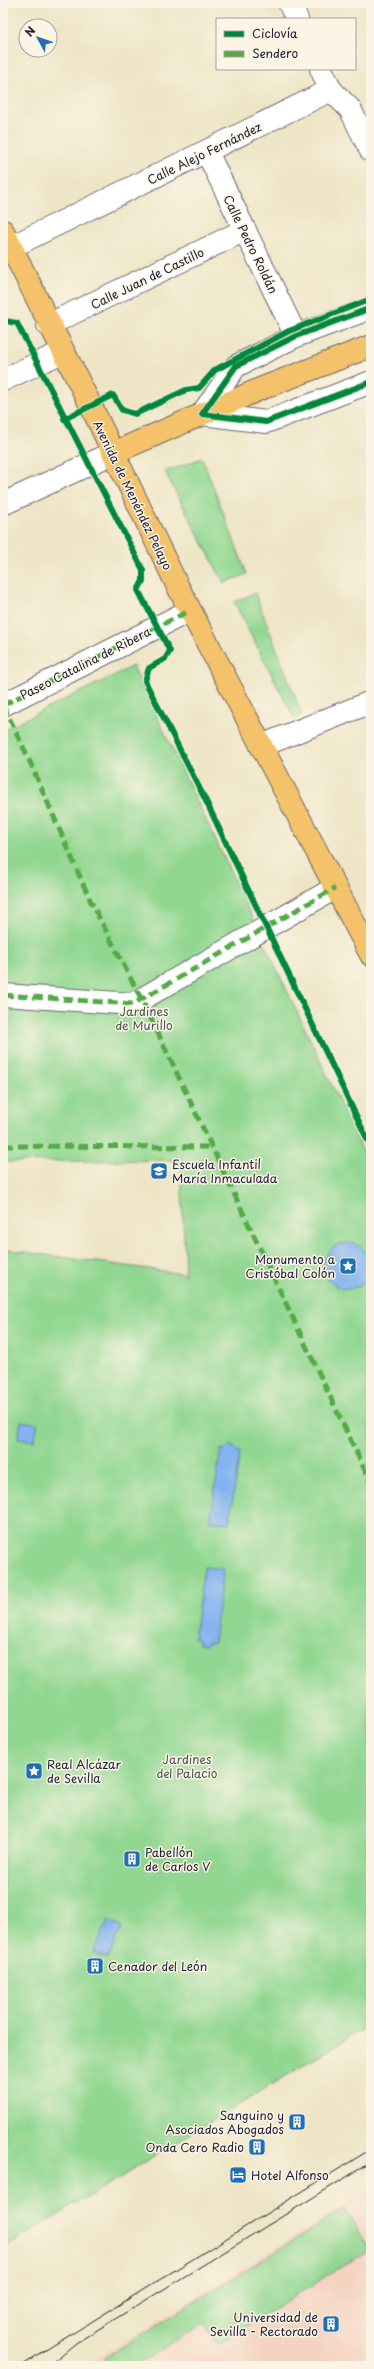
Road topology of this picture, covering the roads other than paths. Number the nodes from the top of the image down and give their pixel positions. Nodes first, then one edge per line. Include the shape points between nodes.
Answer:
1 (289, 3) edge
2 (296, 18) edge
3 (322, 70) edge
4 (332, 90) junction
5 (371, 151) edge
6 (207, 152) junction
7 (245, 230) junction
8 (7, 239) edge
9 (371, 308) edge
10 (48, 325) junction
11 (296, 336) junction
12 (371, 346) edge
13 (62, 352) junction
14 (3, 380) edge
15 (371, 382) edge
16 (202, 414) junction
17 (113, 453) junction
18 (3, 504) edge
19 (189, 611) junction
20 (371, 702) edge
21 (3, 705) edge
22 (261, 746) junction
23 (336, 888) junction
24 (371, 955) edge
25 (3, 995) edge

1 - 2 street
3 - 4 street
4 - 5 street via 350,109
4 - 6 street, Calle Alejo Fernández
6 - 7 street, Calle Pedro Roldán
6 - 8 street, Calle Alejo Fernández
7 - 10 street, Calle Juan de Castillo
7 - 11 street, Calle Pedro Roldán
8 - 10 main road, Avenida de Menéndez Pelayo
9 - 11 street
10 - 13 main road, Avenida de Menéndez Pelayo
11 - 16 street via 236,366
12 - 16 main road
13 - 14 street
13 - 17 main road, Avenida de Menéndez Pelayo
15 - 16 street via 266,422
16 - 17 main road
17 - 18 street
17 - 19 main road, Avenida de Menéndez Pelayo
19 - 21 street, Paseo Catalina de Ribera
19 - 22 main road
20 - 22 street
22 - 23 main road
23 - 24 main road
23 - 25 street via 133,1004

